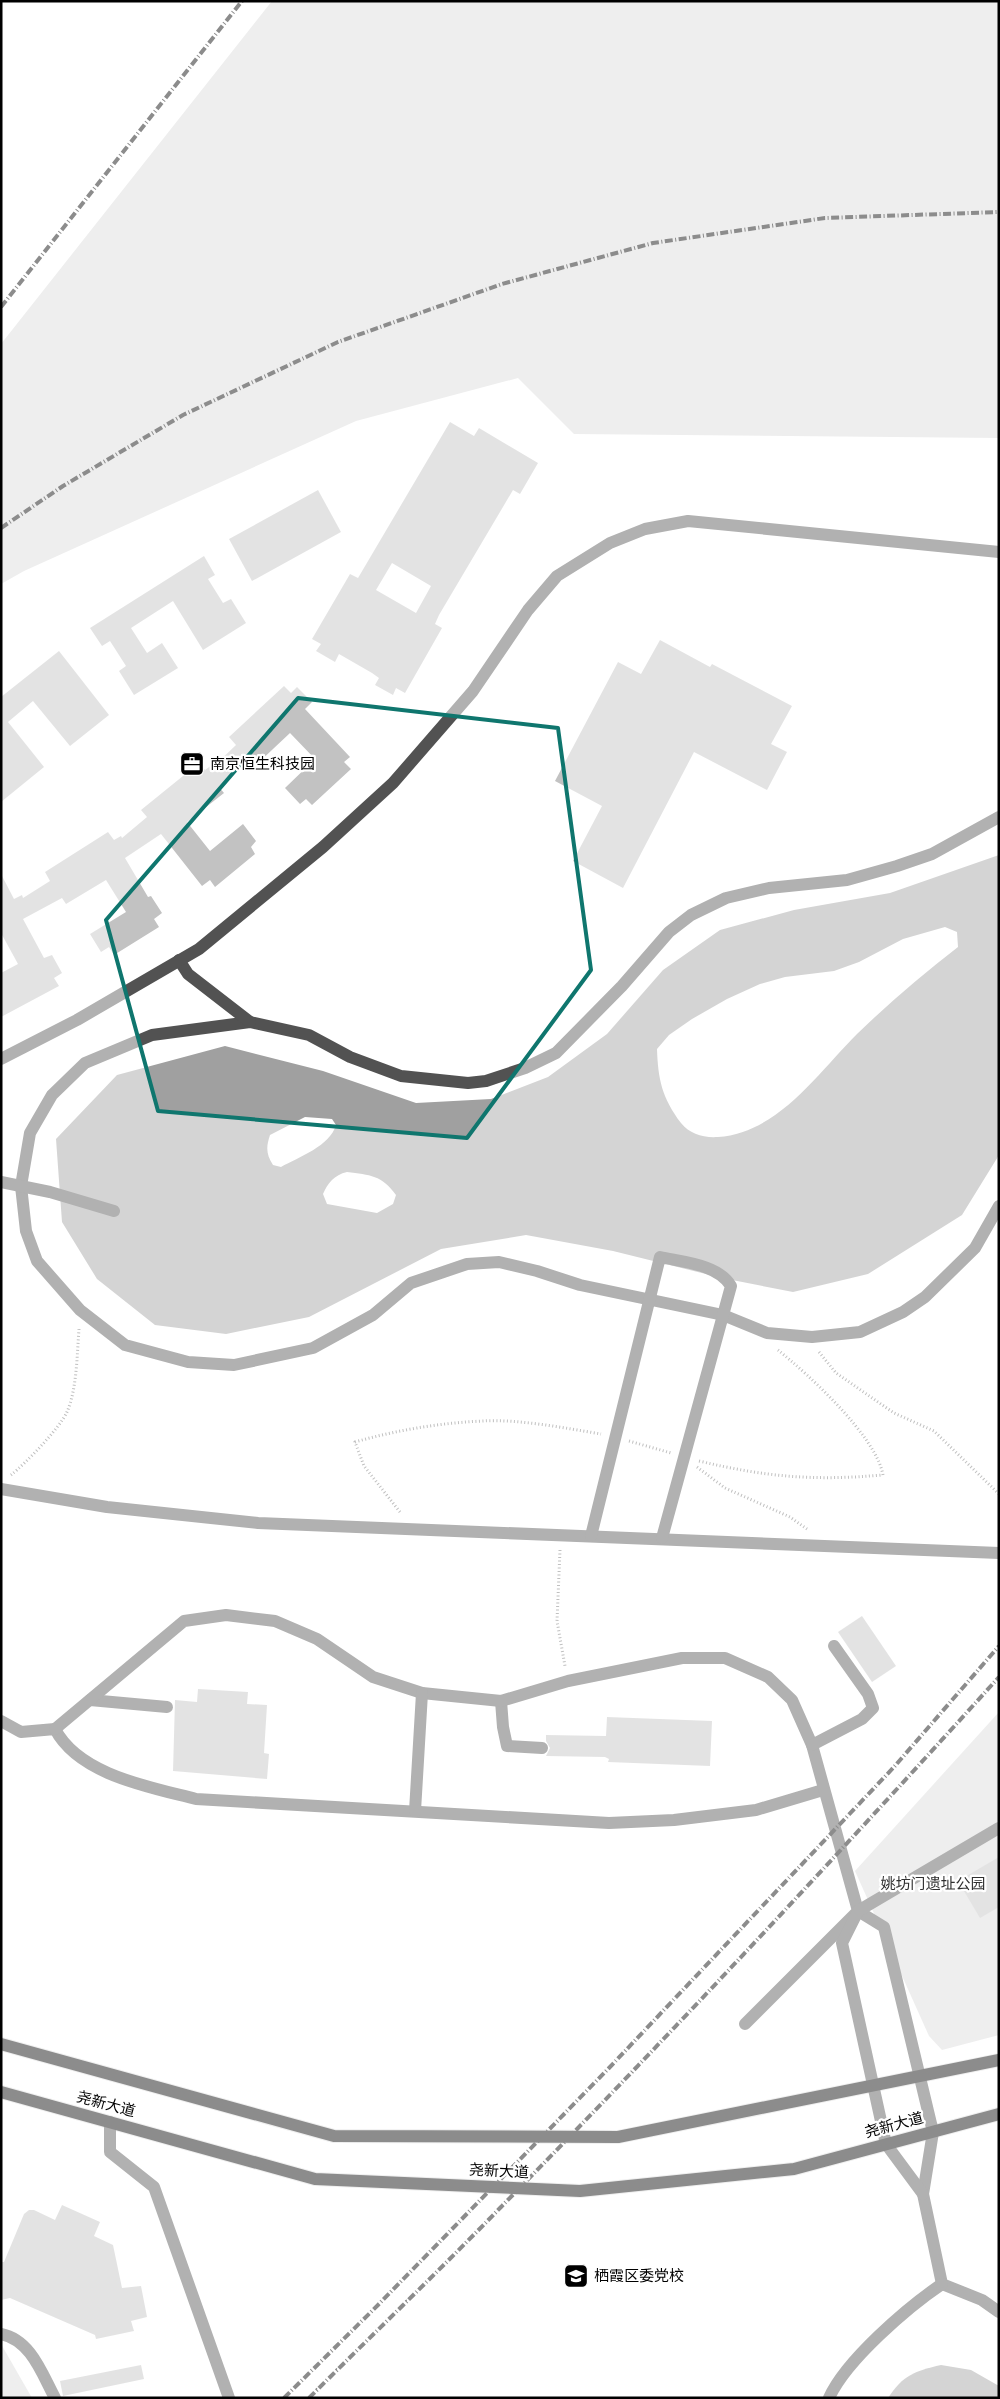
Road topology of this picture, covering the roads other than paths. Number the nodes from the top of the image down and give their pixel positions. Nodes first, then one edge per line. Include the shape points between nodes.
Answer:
1 (999, 552) edge
2 (999, 817) edge
3 (178, 960) junction
4 (250, 1022) junction
5 (1, 1059) edge
6 (1, 1182) edge
7 (21, 1186) junction
8 (999, 1206) edge
9 (114, 1211) dead end
10 (650, 1298) junction
11 (723, 1314) junction
12 (5, 1483) edge
13 (591, 1536) junction
14 (662, 1538) junction
15 (999, 1554) edge
16 (834, 1646) dead end
17 (422, 1693) junction
18 (90, 1700) junction
19 (501, 1701) junction
20 (167, 1707) dead end
21 (1, 1721) edge
22 (54, 1729) junction
23 (812, 1745) junction
24 (542, 1748) dead end
25 (823, 1790) junction
26 (415, 1811) junction
27 (999, 1828) edge
28 (858, 1911) junction
29 (745, 2024) dead end
30 (1, 2044) edge
31 (999, 2060) edge
32 (920, 2077) junction
33 (875, 2086) junction
34 (1, 2092) edge
35 (999, 2114) edge
36 (110, 2122) junction
37 (933, 2132) junction
38 (886, 2144) junction
39 (923, 2194) junction
40 (942, 2284) junction
41 (999, 2312) edge
42 (1, 2334) edge
43 (55, 2398) edge
44 (229, 2398) edge
45 (829, 2398) edge

1 - 3 lane via 688,521 644,529 610,543 558,576 528,610 473,691 393,783 324,847 199,949
2 - 4 lane via 932,854 897,866 847,880 769,888 726,898 691,915 669,932 622,986 556,1053 486,1081 468,1083 401,1076 350,1057 309,1035
3 - 4 lane via 188,974
3 - 5 lane via 77,1020
4 - 7 lane via 152,1036 85,1063 52,1095 30,1134
6 - 7 lane
7 - 9 lane
7 - 10 lane via 26,1231 37,1261 80,1310 125,1346 188,1362 234,1365 313,1348 373,1315 411,1283 467,1264 499,1262 580,1285
8 - 11 lane via 975,1248 925,1297 903,1312 860,1332 812,1337 767,1333
10 - 11 lane
10 - 11 lane via 660,1258 691,1264 727,1279 731,1286
10 - 13 lane
11 - 14 lane
12 - 13 lane via 107,1507 258,1523
13 - 14 lane
14 - 15 lane
16 - 23 lane via 868,1694 873,1708 862,1719
17 - 18 lane via 373,1677 317,1639 292,1628 226,1615 184,1621
17 - 19 lane
17 - 26 lane
18 - 20 lane
18 - 22 lane
19 - 23 lane via 568,1681 682,1658 725,1658 768,1677 792,1700
19 - 24 lane via 507,1746
21 - 22 lane via 21,1732
22 - 26 lane via 62,1743 91,1766 150,1787 196,1798
23 - 25 lane
25 - 26 lane via 756,1810 609,1823
25 - 28 lane
27 - 28 lane
28 - 29 lane
28 - 32 lane via 884,1927
28 - 33 lane via 842,1943
30 - 33 main road, 尧新大道 via 334,2136 618,2137
31 - 32 main road, 尧新大道
32 - 33 main road, 尧新大道
32 - 37 lane
33 - 38 lane
34 - 36 main road, 尧新大道
35 - 37 main road, 尧新大道
36 - 38 main road, 尧新大道 via 315,2179 580,2191 794,2169
36 - 44 lane via 110,2152 154,2187
37 - 38 main road, 尧新大道
37 - 39 lane
38 - 39 lane
39 - 40 lane
40 - 41 lane via 982,2300
40 - 45 lane via 891,2324 853,2364
42 - 43 lane via 13,2336 31,2353

